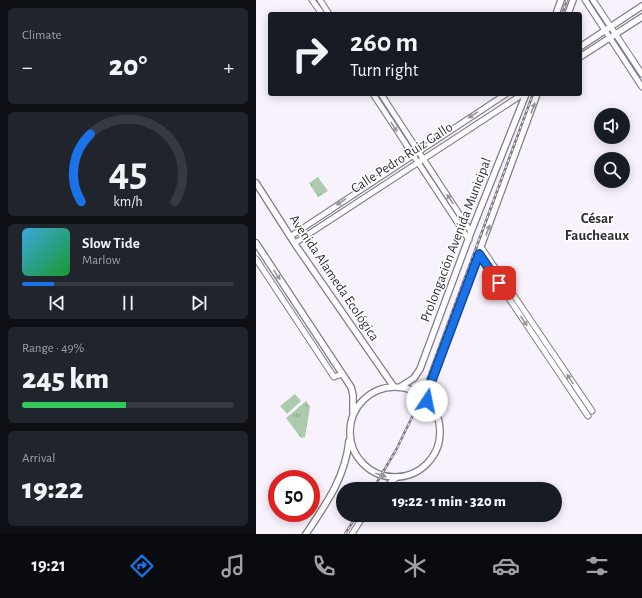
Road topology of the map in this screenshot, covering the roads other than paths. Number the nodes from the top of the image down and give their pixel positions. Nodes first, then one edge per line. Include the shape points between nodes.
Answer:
1 (312, 0) edge
2 (320, 0) edge
3 (561, 0) edge
4 (573, 0) edge
5 (584, 0) edge
6 (594, 0) edge
7 (642, 6) edge
8 (321, 12) edge
9 (328, 12) edge
10 (557, 12) edge
11 (569, 12) edge
12 (642, 16) edge
13 (611, 26) junction
14 (604, 30) junction
15 (616, 34) junction
16 (609, 38) junction
17 (582, 46) edge
18 (582, 56) edge
19 (642, 74) edge
20 (642, 87) edge
21 (374, 96) edge
22 (382, 96) edge
23 (503, 96) edge
24 (522, 96) edge
25 (524, 96) edge
26 (536, 96) edge
27 (418, 151) junction
28 (413, 155) junction
29 (423, 159) junction
30 (418, 162) junction
31 (256, 183) edge
32 (471, 232) junction
33 (291, 236) junction
34 (469, 240) junction
35 (256, 243) edge
36 (295, 243) junction
37 (481, 247) junction
38 (479, 254) junction
39 (256, 259) edge
40 (342, 374) junction
41 (397, 387) junction
42 (427, 401) junction
43 (353, 414) junction
44 (349, 435) junction
45 (397, 477) junction
46 (391, 482) edge
47 (360, 522) edge
48 (306, 534) edge
49 (352, 534) edge

1 - 8 street
2 - 9 street
3 - 10 main road
4 - 11 main road
5 - 14 street
6 - 13 street
7 - 13 main road
12 - 15 main road
13 - 14 main road
13 - 15 street
14 - 16 street
14 - 17 main road
15 - 16 main road
15 - 19 street
16 - 18 main road
16 - 20 street
21 -> 28 street
22 - 27 street
23 -> 27 street, Calle Pedro Ruiz Gallo
24 - 29 street, Calle Pedro Ruiz Gallo
25 - 32 main road, Prolongación Avenida Municipal
37 -> 26 main road, Prolongación Avenida Municipal
27 - 28 street, Calle Pedro Ruiz Gallo
27 - 29 street
28 - 30 street
28 -> 33 street, Calle Pedro Ruiz Gallo
29 - 30 street, Calle Pedro Ruiz Gallo
32 -> 29 street
30 - 34 street
30 - 36 street, Calle Pedro Ruiz Gallo
31 - 33 main road, Avenida Alameda Ecológica
32 - 34 main road, Prolongación Avenida Municipal
33 - 36 main road, Avenida Alameda Ecológica
34 - 41 main road, Prolongación Avenida Municipal via 420,369 414,378
35 -> 40 main road
36 - 41 main road, Avenida Alameda Ecológica
37 - 38 main road, Prolongación Avenida Municipal
38 -> 37 street via 590,414
38 - 42 main road, Prolongación Avenida Municipal via 430,385
39 - 40 street via 334,377
40 - 43 main road via 354,396
41 - 42 main road, Prolongación Avenida Municipal via 415,392
41 - 43 main road, Prolongación Avenida Municipal via 384,388 370,394 361,401
42 - 45 main road, Prolongación Avenida Municipal via 434,410 439,424 440,435 436,450 420,470
43 - 44 main road, Prolongación Avenida Municipal
44 -> 45 main road, Prolongación Avenida Municipal via 353,450 366,467 382,476
44 - 48 main road, Prolongación Avenida Municipal via 344,467 335,489
45 - 46 street, Prolongación Avenida Municipal
47 - 49 street

